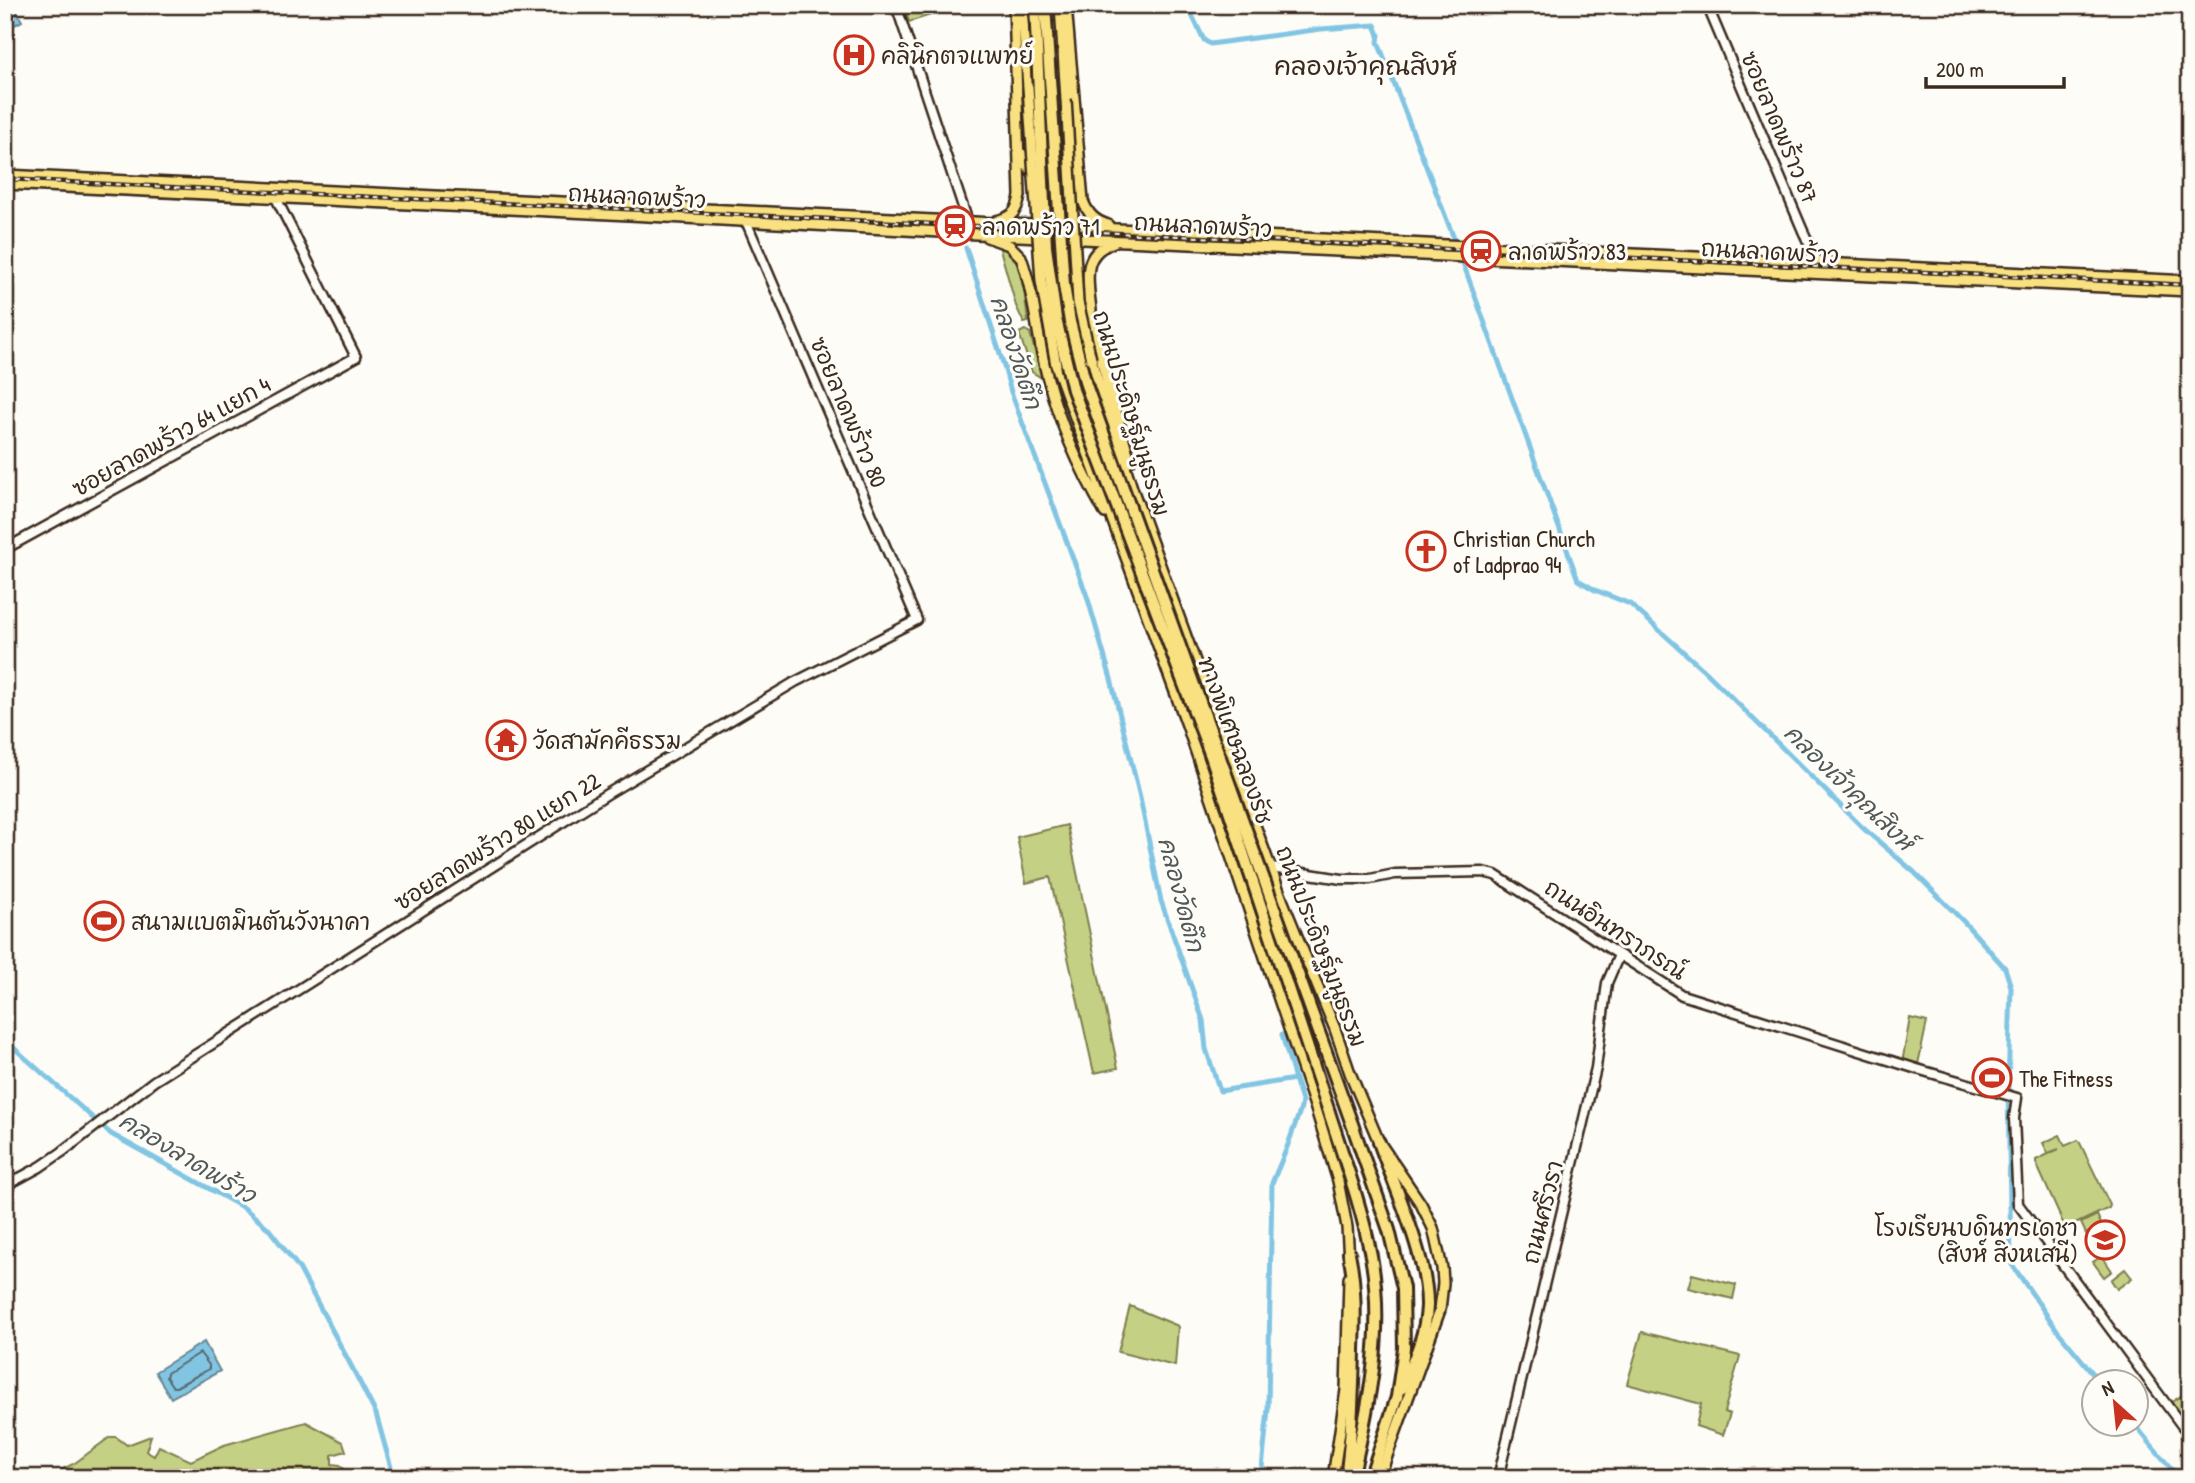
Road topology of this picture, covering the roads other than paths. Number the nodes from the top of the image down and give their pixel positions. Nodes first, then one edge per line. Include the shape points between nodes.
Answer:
1 (896, 5) edge
2 (1014, 5) edge
3 (1022, 5) edge
4 (1035, 5) edge
5 (1045, 5) edge
6 (1060, 5) edge
7 (1066, 5) edge
8 (1707, 5) edge
9 (1020, 149) junction
10 (1079, 149) junction
11 (9, 180) edge
12 (276, 193) junction
13 (617, 209) junction
14 (746, 221) junction
15 (968, 222) junction
16 (981, 222) junction
17 (1051, 226) junction
18 (1068, 227) junction
19 (1123, 229) junction
20 (977, 234) junction
21 (1051, 237) junction
22 (1067, 238) junction
23 (1120, 240) junction
24 (1818, 263) junction
25 (1869, 270) junction
26 (2080, 280) junction
27 (2190, 281) edge
28 (2190, 290) edge
29 (1039, 335) junction
30 (1095, 336) junction
31 (1115, 529) junction
32 (1148, 529) junction
33 (5, 549) edge
34 (917, 620) joint
35 (1267, 857) junction
36 (1271, 868) junction
37 (1253, 919) junction
38 (1301, 948) junction
39 (1619, 955) junction
40 (1266, 961) junction
41 (1379, 1142) junction
42 (5, 1186) edge
43 (1349, 1253) junction
44 (1397, 1397) junction
45 (2190, 1428) edge
46 (1333, 1478) edge
47 (1349, 1478) edge
48 (1370, 1478) edge
49 (1379, 1478) edge
50 (1498, 1478) edge

1 - 15 street
2 - 9 main road
3 - 31 main road, bridge via 1041,281 1056,365
4 - 47 highway, ทางพิเศษฉลองรัช, bridge via 1046,247 1056,319 1073,390 1211,756 1364,1223 1376,1337 1371,1387
5 - 44 highway, ทางพิเศษฉลองรัช, bridge via 1064,285 1079,362 1389,1230 1403,1288 1404,1348
6 - 32 main road, ถนนประดิษฐ์มนูธรรม, bridge via 1078,302 1091,359
7 - 10 main road
8 - 24 street, ซอยลาดพร้าว 87
9 - 10 main road via 1035,177 1049,183 1066,178
9 - 16 main road via 1016,211 1006,219
10 - 19 main road via 1086,209 1096,221
11 - 12 main road, ถนนลาดพร้าว
12 - 13 main road, ถนนลาดพร้าว
12 - 33 street, ซอยลาดพร้าว 64 แยก 4 via 356,357
13 - 14 main road, ถนนลาดพร้าว
13 - 15 main road, ถนนลาดพร้าว
14 - 20 main road, ถนนลาดพร้าว
14 - 34 street, ซอยลาดพร้าว 80
15 - 16 main road, ถนนลาดพร้าว
16 - 17 main road, ถนนลาดพร้าว
17 - 18 main road, ถนนลาดพร้าว
17 - 21 main road
18 - 19 main road, ถนนลาดพร้าว
18 - 22 main road
19 - 24 main road, ถนนลาดพร้าว
20 - 21 main road, ถนนลาดพร้าว
20 - 29 main road via 1009,245 1021,257
21 - 22 main road, ถนนลาดพร้าว
22 - 23 main road, ถนนลาดพร้าว
23 - 25 main road, ถนนลาดพร้าว
23 - 30 main road via 1096,251 1089,265
24 - 25 main road, ถนนลาดพร้าว
25 - 26 main road, ถนนลาดพร้าว
26 - 27 main road, ถนนลาดพร้าว
26 - 28 main road, ถนนลาดพร้าว
29 - 30 main road via 1037,298 1054,285 1066,284 1074,286 1083,298
29 - 31 main road via 1066,435
30 - 32 main road
31 - 37 main road
32 - 35 main road, ถนนประดิษฐ์มนูธรรม
34 - 42 street, ซอยลาดพร้าว 80 แยก 22 via 796,682 607,794 154,1081 40,1167
35 - 36 main road, ถนนประดิษฐ์มนูธรรม
35 - 37 main road via 1283,920 1279,928 1266,934
36 - 38 main road, ถนนประดิษฐ์มนูธรรม
36 - 39 street, ถนนอินทราภรณ์ via 1342,879 1488,873
37 - 40 main road
38 - 40 main road via 1288,940 1279,943
38 - 41 main road, ถนนประดิษฐ์มนูธรรม
39 - 45 street, ถนนอินทราภรณ์ via 1682,995 2014,1098 2018,1205 2183,1426
39 - 50 street, ถนนศรีวรา via 1607,983 1596,1068
40 - 43 main road via 1338,1181
41 - 44 highway via 1419,1258 1427,1307 1421,1340
41 - 49 main road, ถนนประดิษฐ์มนูธรรม via 1427,1216 1440,1254 1443,1283 1435,1329
43 - 46 main road via 1346,1390
43 - 47 highway via 1355,1307
44 - 48 highway, ทางพิเศษฉลองรัช

